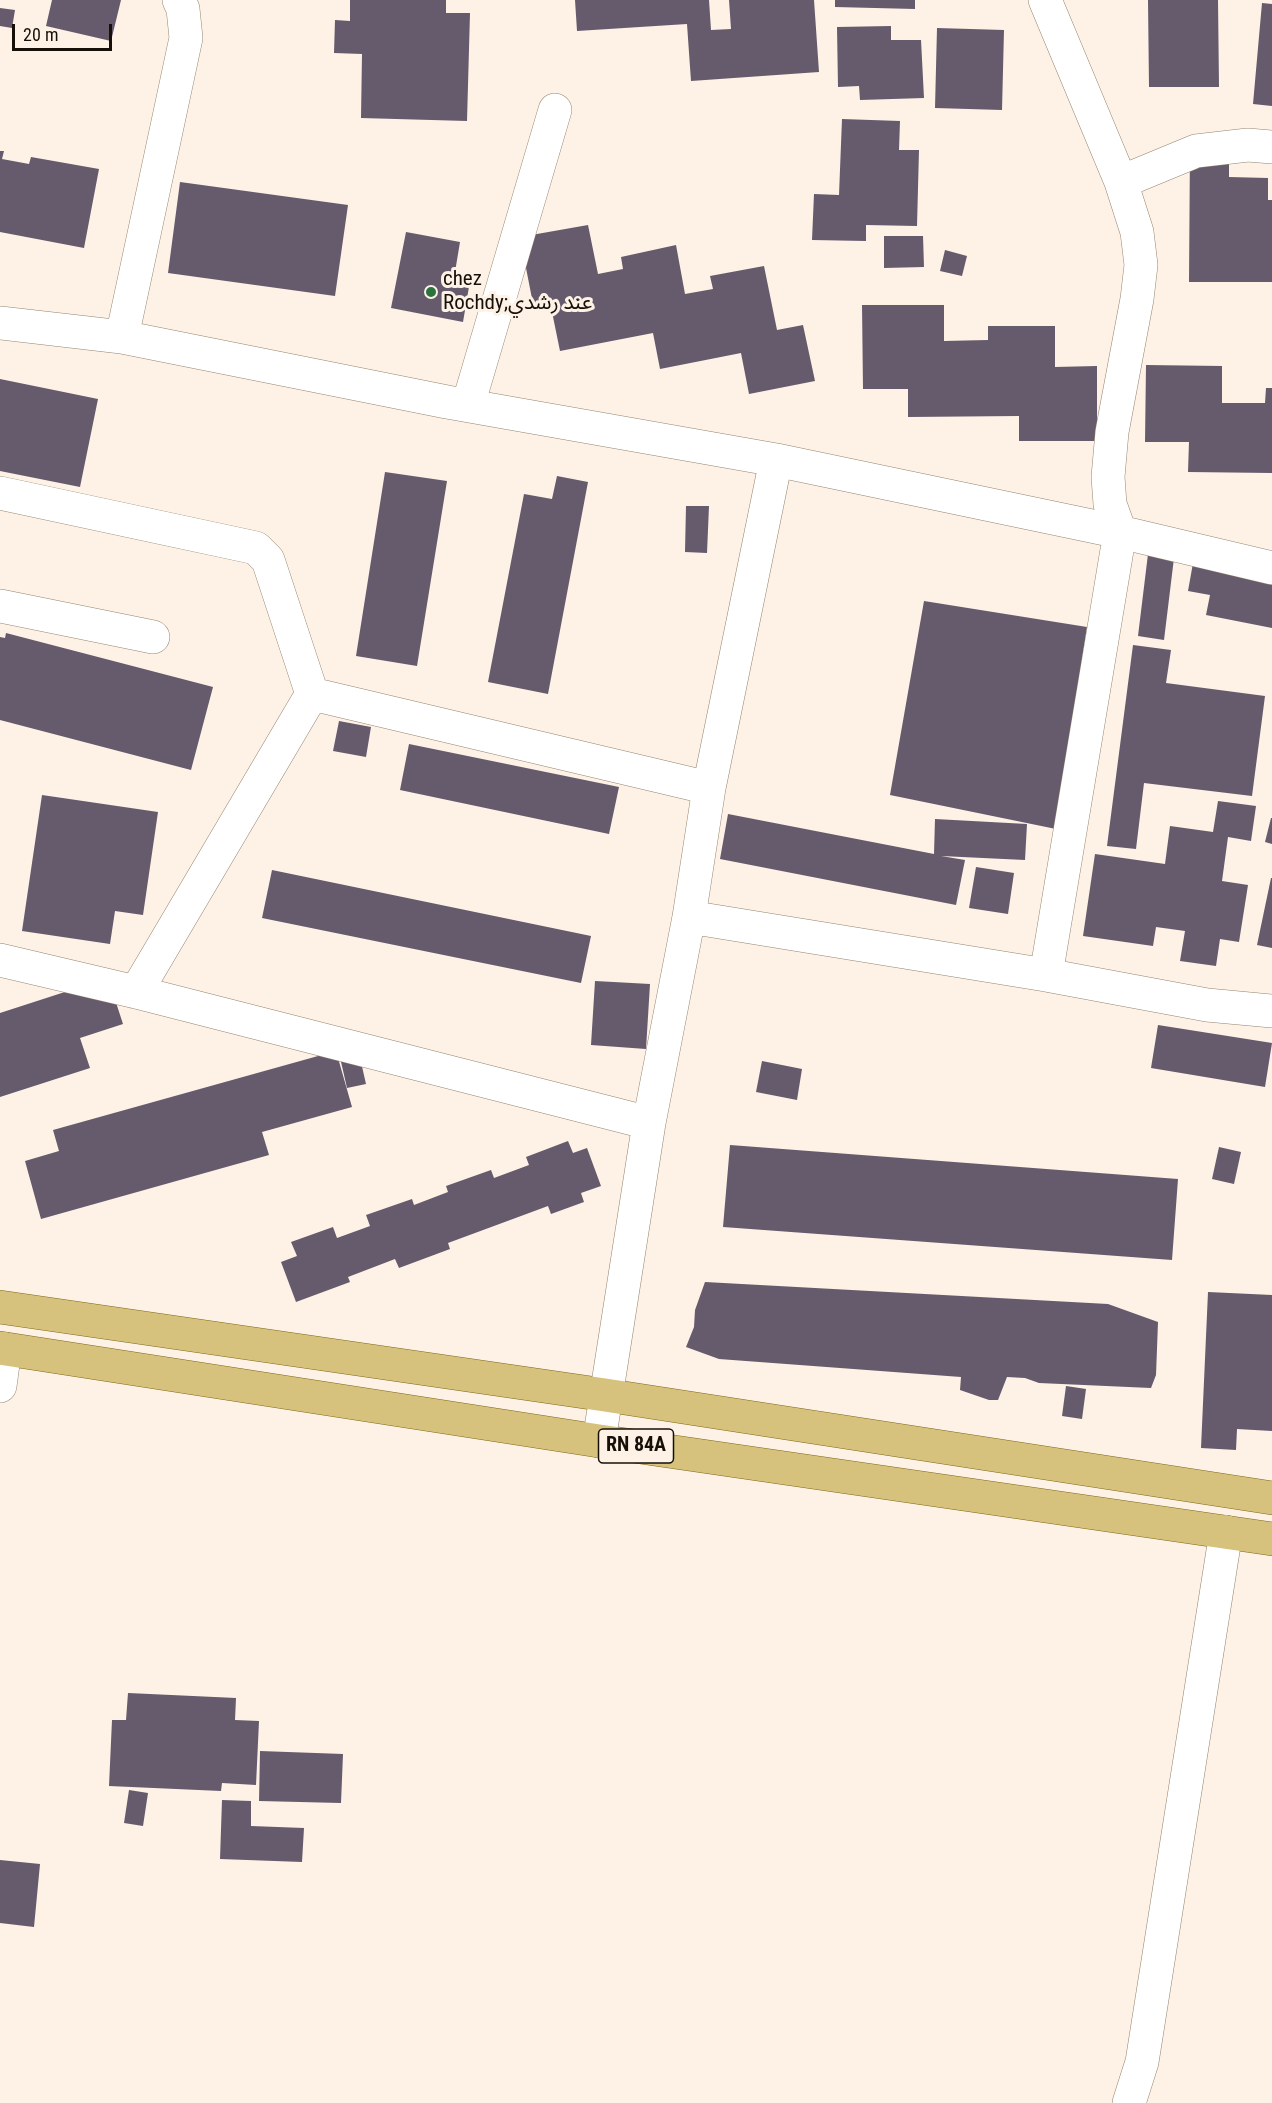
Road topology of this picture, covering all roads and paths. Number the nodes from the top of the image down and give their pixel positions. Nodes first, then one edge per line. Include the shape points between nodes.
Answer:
1 (179, 0) edge
2 (1045, 0) edge
3 (555, 111) dead end
4 (1272, 147) edge
5 (1121, 182) junction
6 (0, 323) edge
7 (122, 337) junction
8 (468, 405) junction
9 (776, 460) junction
10 (0, 493) edge
11 (1120, 532) junction
12 (1272, 568) edge
13 (0, 606) edge
14 (153, 637) dead end
15 (312, 694) junction
16 (708, 788) junction
17 (689, 917) junction
18 (0, 960) edge
19 (1046, 975) junction
20 (136, 992) junction
21 (1272, 1011) edge
22 (648, 1123) junction
23 (0, 1307) edge
24 (2, 1348) edge
25 (0, 1386) edge
26 (605, 1395) junction
27 (599, 1441) junction
28 (1272, 1498) edge
29 (1226, 1532) junction
30 (1272, 1539) edge
31 (1129, 2103) edge

1 - 7 street via 186,38
2 - 5 street
3 - 8 street
4 - 5 street via 1248,145 1196,152
5 - 11 street via 1137,232 1141,265 1108,477 1110,504
6 - 7 street
7 - 8 street
8 - 9 street
9 - 11 street
9 - 16 street
10 - 15 street via 255,548 268,560
11 - 12 street
11 - 19 street
13 - 14 street
15 - 16 street
15 - 20 street
16 - 17 street
17 - 19 street
17 - 22 street
18 - 20 street
19 - 21 street via 1207,1005
20 - 22 street
22 - 26 street
23 - 26 main road, RN 84A
24 - 25 street
24 - 27 main road, RN 84A
26 - 27 street
26 - 28 main road, RN 84A
27 - 29 main road, RN 84A
29 - 30 main road, RN 84A
29 - 31 street via 1142,2062

